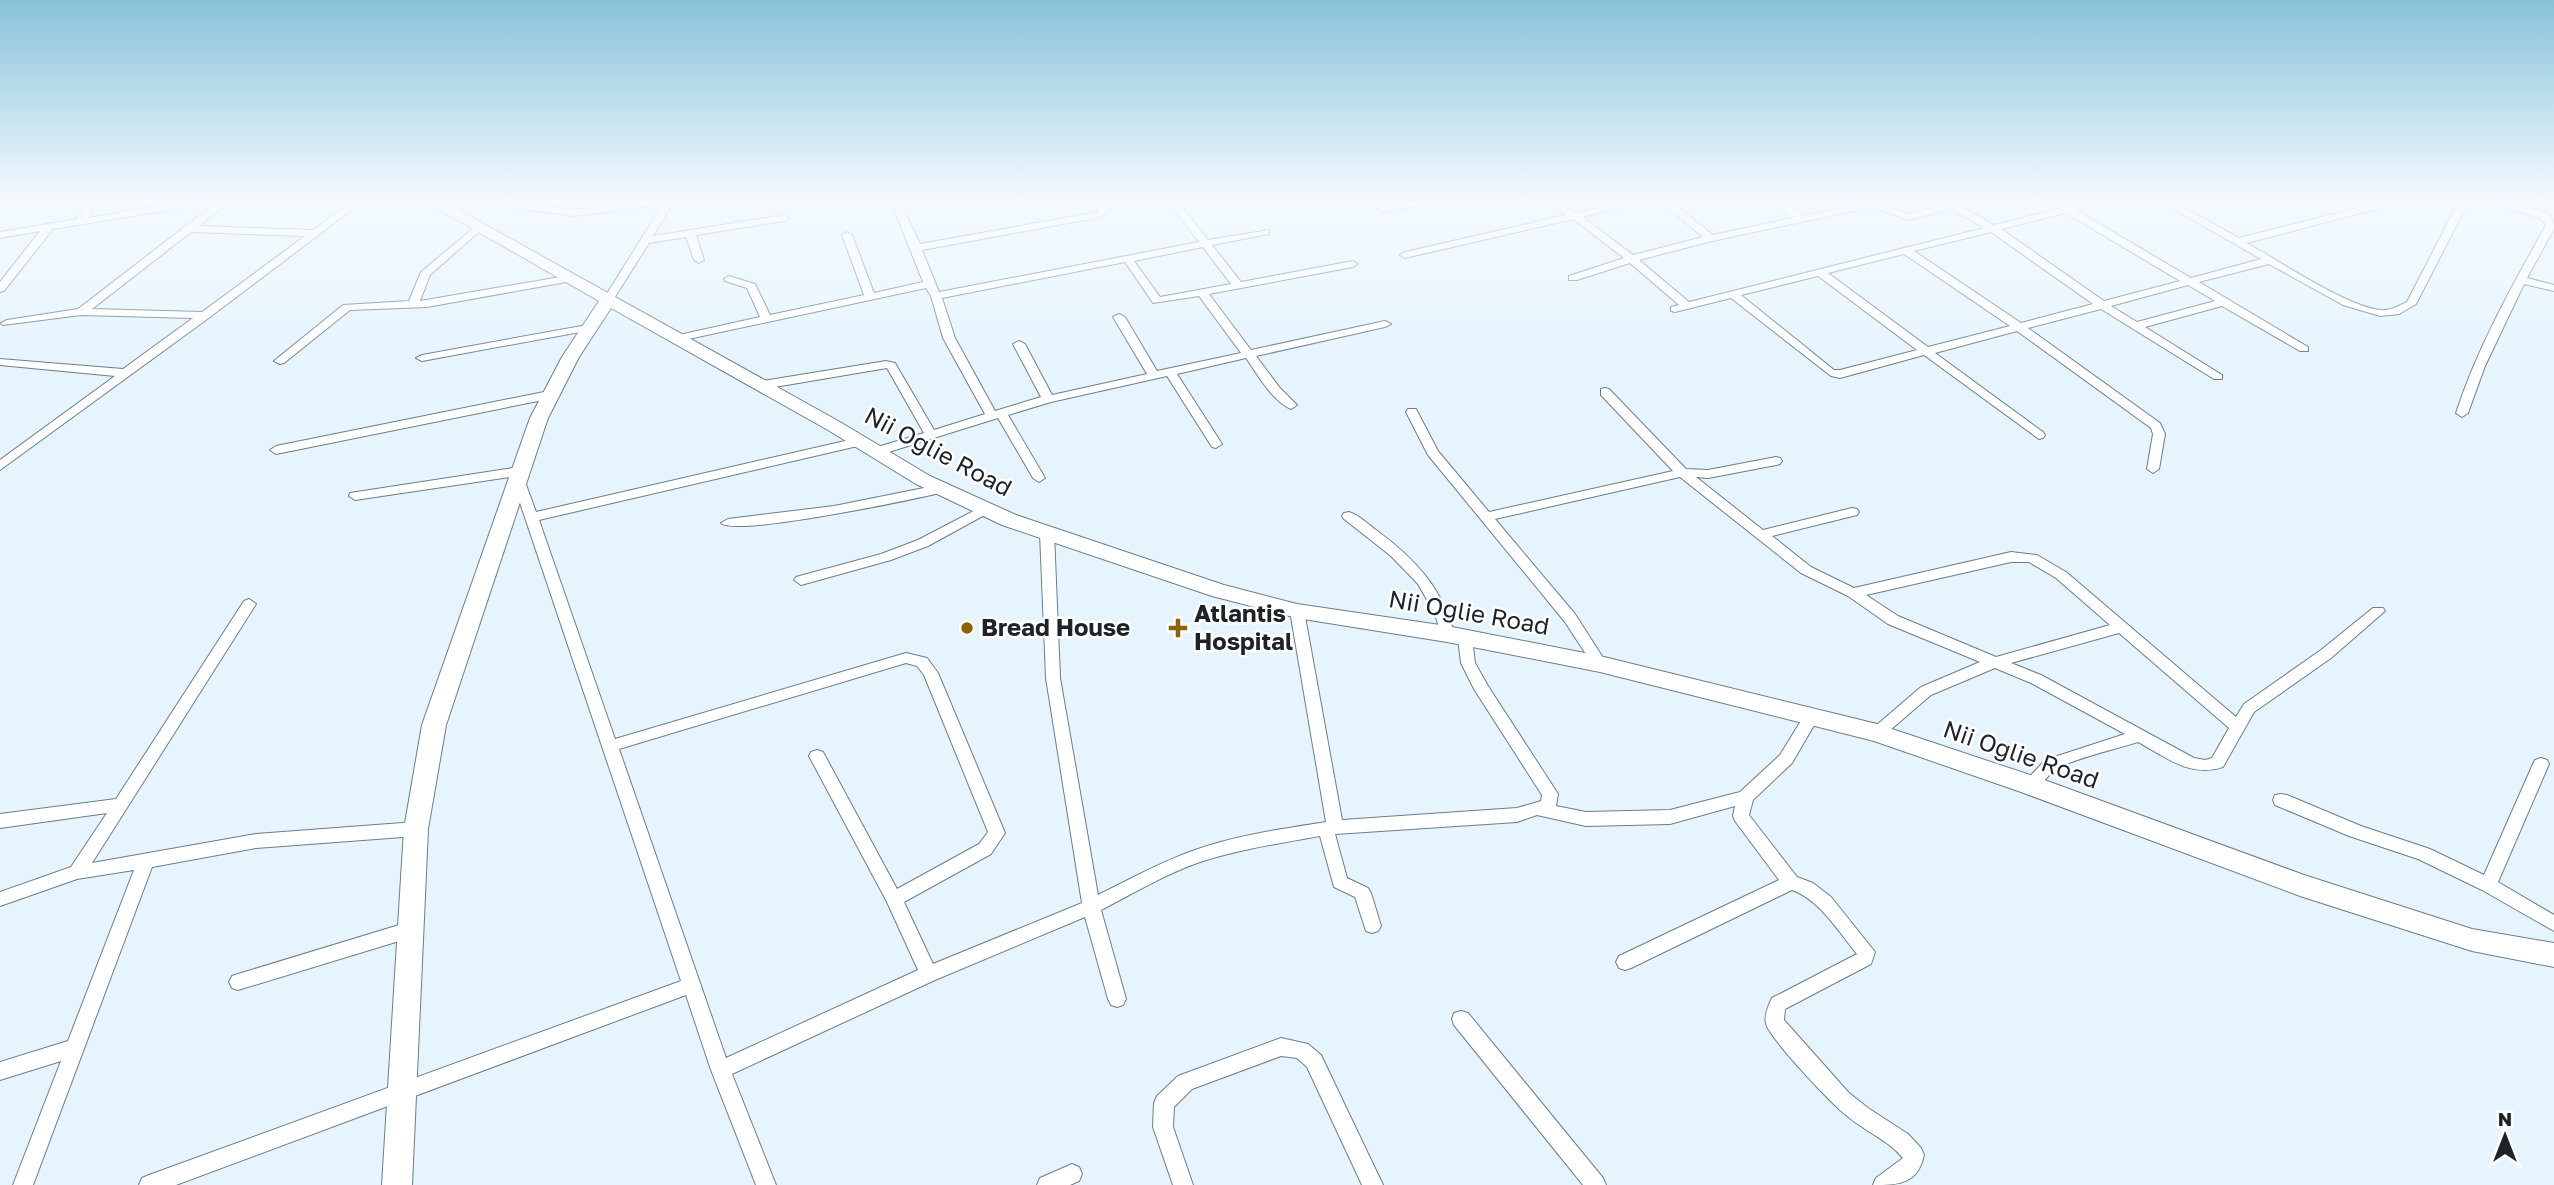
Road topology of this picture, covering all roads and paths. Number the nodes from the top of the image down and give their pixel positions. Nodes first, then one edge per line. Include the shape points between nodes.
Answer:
1 (28, 254) edge
2 (156, 254) edge
3 (287, 254) edge
4 (445, 254) edge
5 (527, 254) edge
6 (637, 254) edge
7 (697, 254) edge
8 (853, 254) edge
9 (918, 254) edge
10 (1153, 254) edge
11 (1215, 254) edge
12 (1408, 254) edge
13 (1625, 254) edge
14 (1650, 254) edge
15 (1896, 254) edge
16 (1913, 254) edge
17 (2030, 254) edge
18 (2144, 254) edge
19 (2259, 254) edge
20 (2437, 254) edge
21 (2535, 254) edge
22 (1405, 255) dead end
23 (1128, 259) junction
24 (1631, 259) junction
25 (699, 260) dead end
26 (2270, 260) junction
27 (1353, 264) dead end
28 (1822, 274) junction
29 (572, 278) junction
30 (1573, 278) dead end
31 (729, 279) dead end
32 (2521, 280) junction
33 (2187, 282) junction
34 (929, 284) junction
35 (1239, 287) junction
36 (2554, 288) edge
37 (0, 289) edge
38 (1203, 294) junction
39 (1734, 295) junction
40 (936, 296) junction
41 (870, 298) junction
42 (608, 300) junction
43 (2223, 302) junction
44 (2101, 304) junction
45 (414, 305) junction
46 (1687, 306) junction
47 (1675, 309) dead end
48 (81, 312) junction
49 (206, 315) junction
50 (1119, 317) dead end
51 (767, 320) junction
52 (1385, 324) dead end
53 (2, 325) edge
54 (2138, 325) junction
55 (2019, 327) junction
56 (587, 328) junction
57 (679, 338) junction
58 (1019, 345) dead end
59 (2304, 349) dead end
60 (1930, 352) junction
61 (1248, 355) junction
62 (422, 358) dead end
63 (280, 361) dead end
64 (0, 362) edge
65 (1170, 372) junction
66 (125, 373) junction
67 (1154, 376) junction
68 (2218, 377) dead end
69 (763, 385) junction
70 (1605, 392) dead end
71 (549, 395) junction
72 (1048, 399) junction
73 (1291, 405) dead end
74 (1412, 412) dead end
75 (2462, 413) dead end
76 (995, 414) junction
77 (930, 433) junction
78 (2039, 435) dead end
79 (1216, 443) dead end
80 (867, 447) junction
81 (276, 450) dead end
82 (1776, 461) dead end
83 (0, 466) edge
84 (2153, 469) dead end
85 (1682, 472) junction
86 (519, 475) junction
87 (1039, 478) dead end
88 (939, 489) junction
89 (355, 496) dead end
90 (985, 509) junction
91 (1852, 512) dead end
92 (1349, 516) dead end
93 (531, 517) junction
94 (1487, 517) junction
95 (728, 523) dead end
96 (1046, 533) junction
97 (1759, 535) junction
98 (801, 580) dead end
99 (1853, 593) junction
100 (249, 604) dead end
101 (1297, 611) junction
102 (2378, 611) dead end
103 (2122, 627) junction
104 (1456, 636) junction
105 (1992, 663) junction
106 (1600, 664) junction
107 (1812, 715) junction
108 (2238, 727) junction
109 (1877, 733) junction
110 (2141, 735) junction
111 (610, 746) junction
112 (817, 756) dead end
113 (2541, 764) dead end
114 (2030, 785) junction
115 (1745, 797) junction
116 (2281, 800) dead end
117 (121, 805) junction
118 (1539, 809) junction
119 (0, 821) edge
120 (1331, 828) junction
121 (416, 829) junction
122 (145, 861) junction
123 (77, 872) junction
124 (1791, 882) junction
125 (2488, 885) junction
126 (894, 899) junction
127 (0, 900) edge
128 (1091, 907) junction
129 (2554, 924) edge
130 (1371, 926) dead end
131 (409, 930) junction
132 (2554, 955) edge
133 (1625, 962) dead end
134 (929, 974) junction
135 (238, 982) dead end
136 (692, 985) junction
137 (1117, 999) dead end
138 (1461, 1019) dead end
139 (73, 1048) junction
140 (721, 1070) junction
141 (0, 1071) edge
142 (401, 1092) junction
143 (1072, 1174) dead end
144 (23, 1185) edge
145 (149, 1185) edge
146 (397, 1185) edge
147 (766, 1185) edge
148 (1048, 1185) edge
149 (1183, 1185) edge
150 (1373, 1185) edge
151 (1597, 1185) edge
152 (1883, 1185) edge

1 - 37 street
2 - 48 street
3 - 49 street
4 - 45 street via 425,274
5 - 29 street, Nii Oglie Road
6 - 42 street
7 - 25 street
8 - 41 street
9 - 34 street
10 - 23 street
11 - 35 street
12 - 22 street
13 - 24 street
14 - 24 street
15 - 28 street
16 - 55 street
17 - 44 street
18 - 33 street
19 - 26 street
20 - 26 street via 2411,304 2380,313 2347,303
21 - 32 street
23 - 38 street via 1157,301
23 - 40 street
24 - 30 street
24 - 46 street
26 - 33 street
27 - 35 street
28 - 39 street
28 - 60 street
29 - 42 street, Nii Oglie Road
29 - 45 street
31 - 51 street via 751,286
32 - 36 street
32 - 75 street
33 - 43 street
33 - 44 street
34 - 40 street
34 - 41 street
35 - 38 street
38 - 61 street
39 - 46 street
39 - 60 street via 1831,373 1850,373
40 - 76 street via 949,338
41 - 51 street
42 - 56 street
42 - 57 street, Nii Oglie Road
43 - 54 street
43 - 59 street
44 - 54 street
44 - 55 street
45 - 63 street via 347,307
46 - 47 street
48 - 49 street
48 - 53 street
49 - 66 street
50 - 67 street
51 - 57 street
52 - 61 street
54 - 68 street
55 - 60 street
55 - 84 street via 2156,426 2159,434
56 - 62 street
56 - 71 street
57 - 69 street, Nii Oglie Road
58 - 72 street
60 - 78 street
61 - 65 street
61 - 73 street
64 - 66 street
65 - 67 street
65 - 79 street
66 - 83 street
67 - 72 street
69 - 77 street via 886,363
69 - 80 street, Nii Oglie Road
70 - 85 street
71 - 81 street
71 - 86 street
72 - 76 street
74 - 94 street via 1432,452
76 - 77 street
76 - 87 street
77 - 80 street
80 - 88 street, Nii Oglie Road
80 - 93 street
82 - 85 street via 1708,474
85 - 94 street
85 - 97 street
86 - 89 street
86 - 93 street
86 - 121 street via 434,725
88 - 90 street, Nii Oglie Road
88 - 95 street via 815,515
90 - 96 street, Nii Oglie Road
90 - 98 street via 923,543
91 - 97 street
92 - 104 street via 1394,550 1433,590
93 - 111 street
94 - 106 street via 1570,618
96 - 101 street, Nii Oglie Road via 1219,591
96 - 128 street via 1053,678
97 - 99 street via 1806,570
99 - 103 street via 2011,556 2032,558 2060,575
99 - 105 street via 1893,620
100 - 117 street
101 - 104 street, Nii Oglie Road
101 - 120 street
102 - 108 street via 2249,708
103 - 105 street
103 - 108 street
104 - 106 street, Nii Oglie Road
104 - 118 street via 1482,689 1550,794 1548,804
105 - 109 street via 1915,697
105 - 110 street via 2036,679
106 - 107 street, Nii Oglie Road
107 - 109 street, Nii Oglie Road
107 - 115 street via 1786,759
108 - 110 street via 2217,763 2204,766
109 - 114 street, Nii Oglie Road
110 - 114 street via 2051,764
111 - 126 street via 906,658 922,662 931,673 997,833 985,849
111 - 136 street
112 - 126 street
113 - 125 street
114 - 132 street, Nii Oglie Road via 2351,902 2472,940
115 - 118 street via 1670,817 1586,819
115 - 124 street via 1741,816
116 - 125 street via 2424,854
117 - 119 street
117 - 123 street
118 - 120 street via 1506,816
120 - 128 street via 1200,855
120 - 130 street via 1340,882 1362,893
121 - 122 street via 256,841
121 - 131 street
122 - 123 street
122 - 139 street
123 - 127 street
124 - 133 street
124 - 152 street via 1825,901 1866,952 1865,958 1778,1004 1776,1023 1841,1098 1906,1144 1914,1155 1912,1164
125 - 129 street
126 - 134 street
128 - 134 street
128 - 137 street
131 - 135 street
131 - 142 street
134 - 140 street
136 - 140 street
136 - 142 street
138 - 151 street
139 - 141 street
139 - 144 street
140 - 147 street
142 - 145 street
142 - 146 street
143 - 148 street
149 - 150 street via 1163,1127 1164,1103 1185,1082 1281,1047 1301,1050 1314,1061

